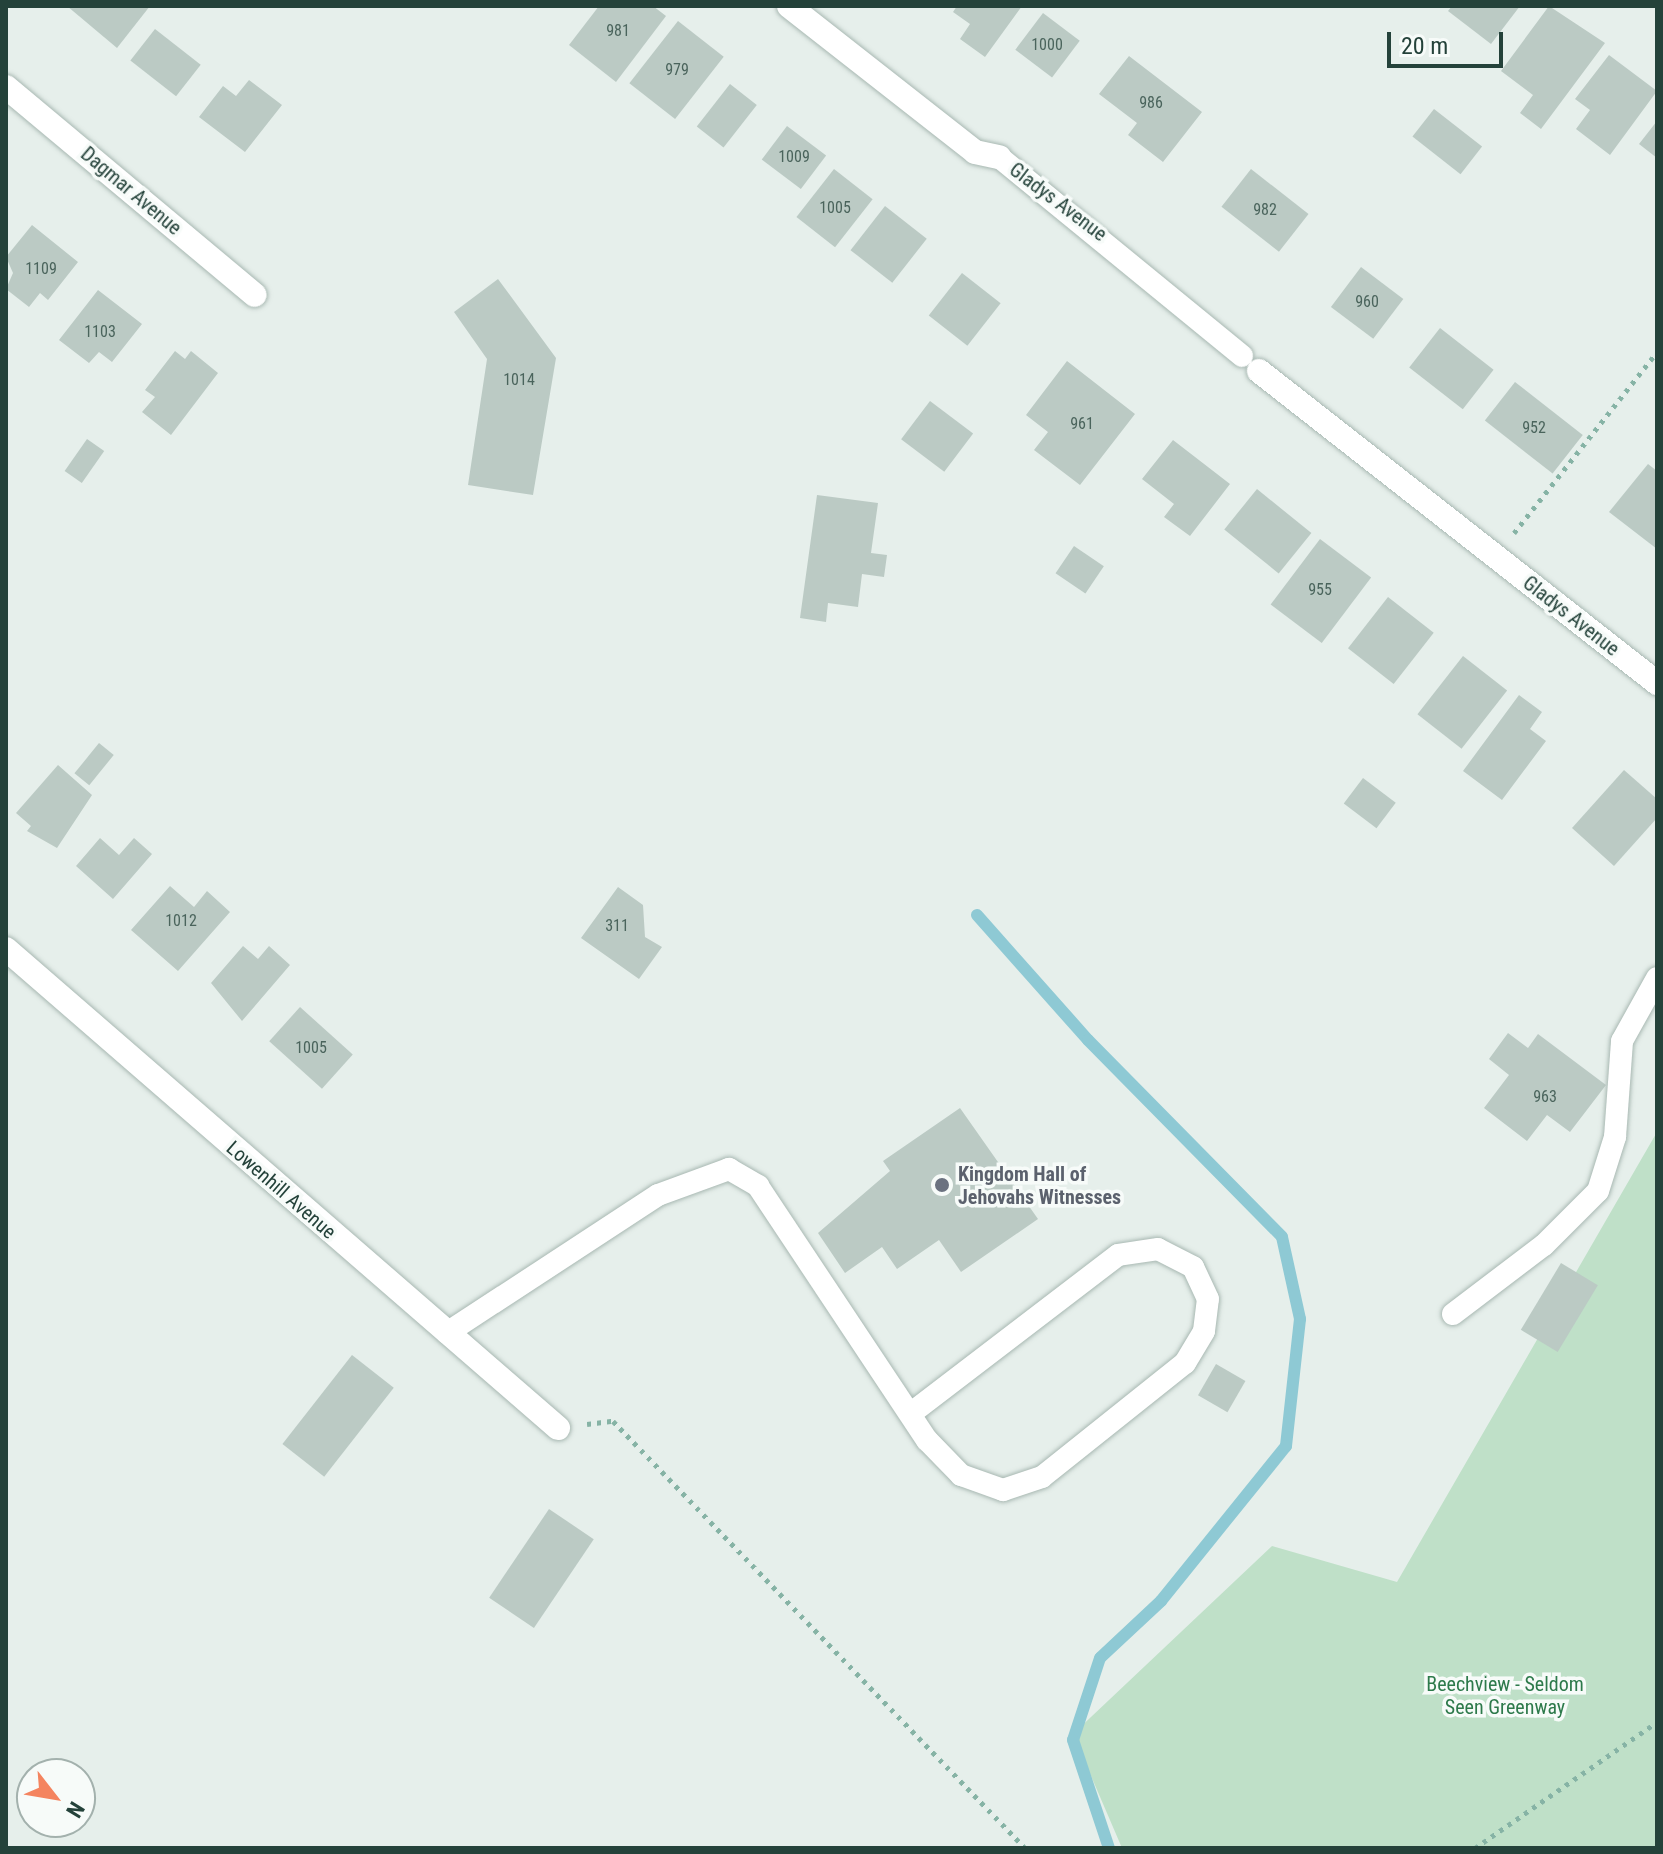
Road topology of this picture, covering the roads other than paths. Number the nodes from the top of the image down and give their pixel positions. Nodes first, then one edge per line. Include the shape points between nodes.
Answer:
1 (789, 6) edge
2 (6, 87) edge
3 (999, 157) joint
4 (255, 295) dead end
5 (1250, 364) joint
6 (1657, 683) edge
7 (6, 949) edge
8 (1657, 978) edge
9 (1453, 1314) dead end
10 (447, 1333) junction
11 (913, 1412) junction
12 (558, 1428) road end

1 - 3 street, Gladys Avenue via 975,152
2 - 4 street, Dagmar Avenue
3 - 5 lane, Gladys Avenue
5 - 6 street, Gladys Avenue
7 - 10 street, Lowenhill Avenue
8 - 9 lane via 1622,1041 1615,1137 1598,1191 1544,1245
10 - 11 lane via 658,1195 729,1169 758,1186
10 - 12 street, Lowenhill Avenue
11 - 11 lane via 961,1475 1003,1490 1042,1477 1185,1363 1204,1331 1208,1299 1193,1267 1158,1249 1118,1255

